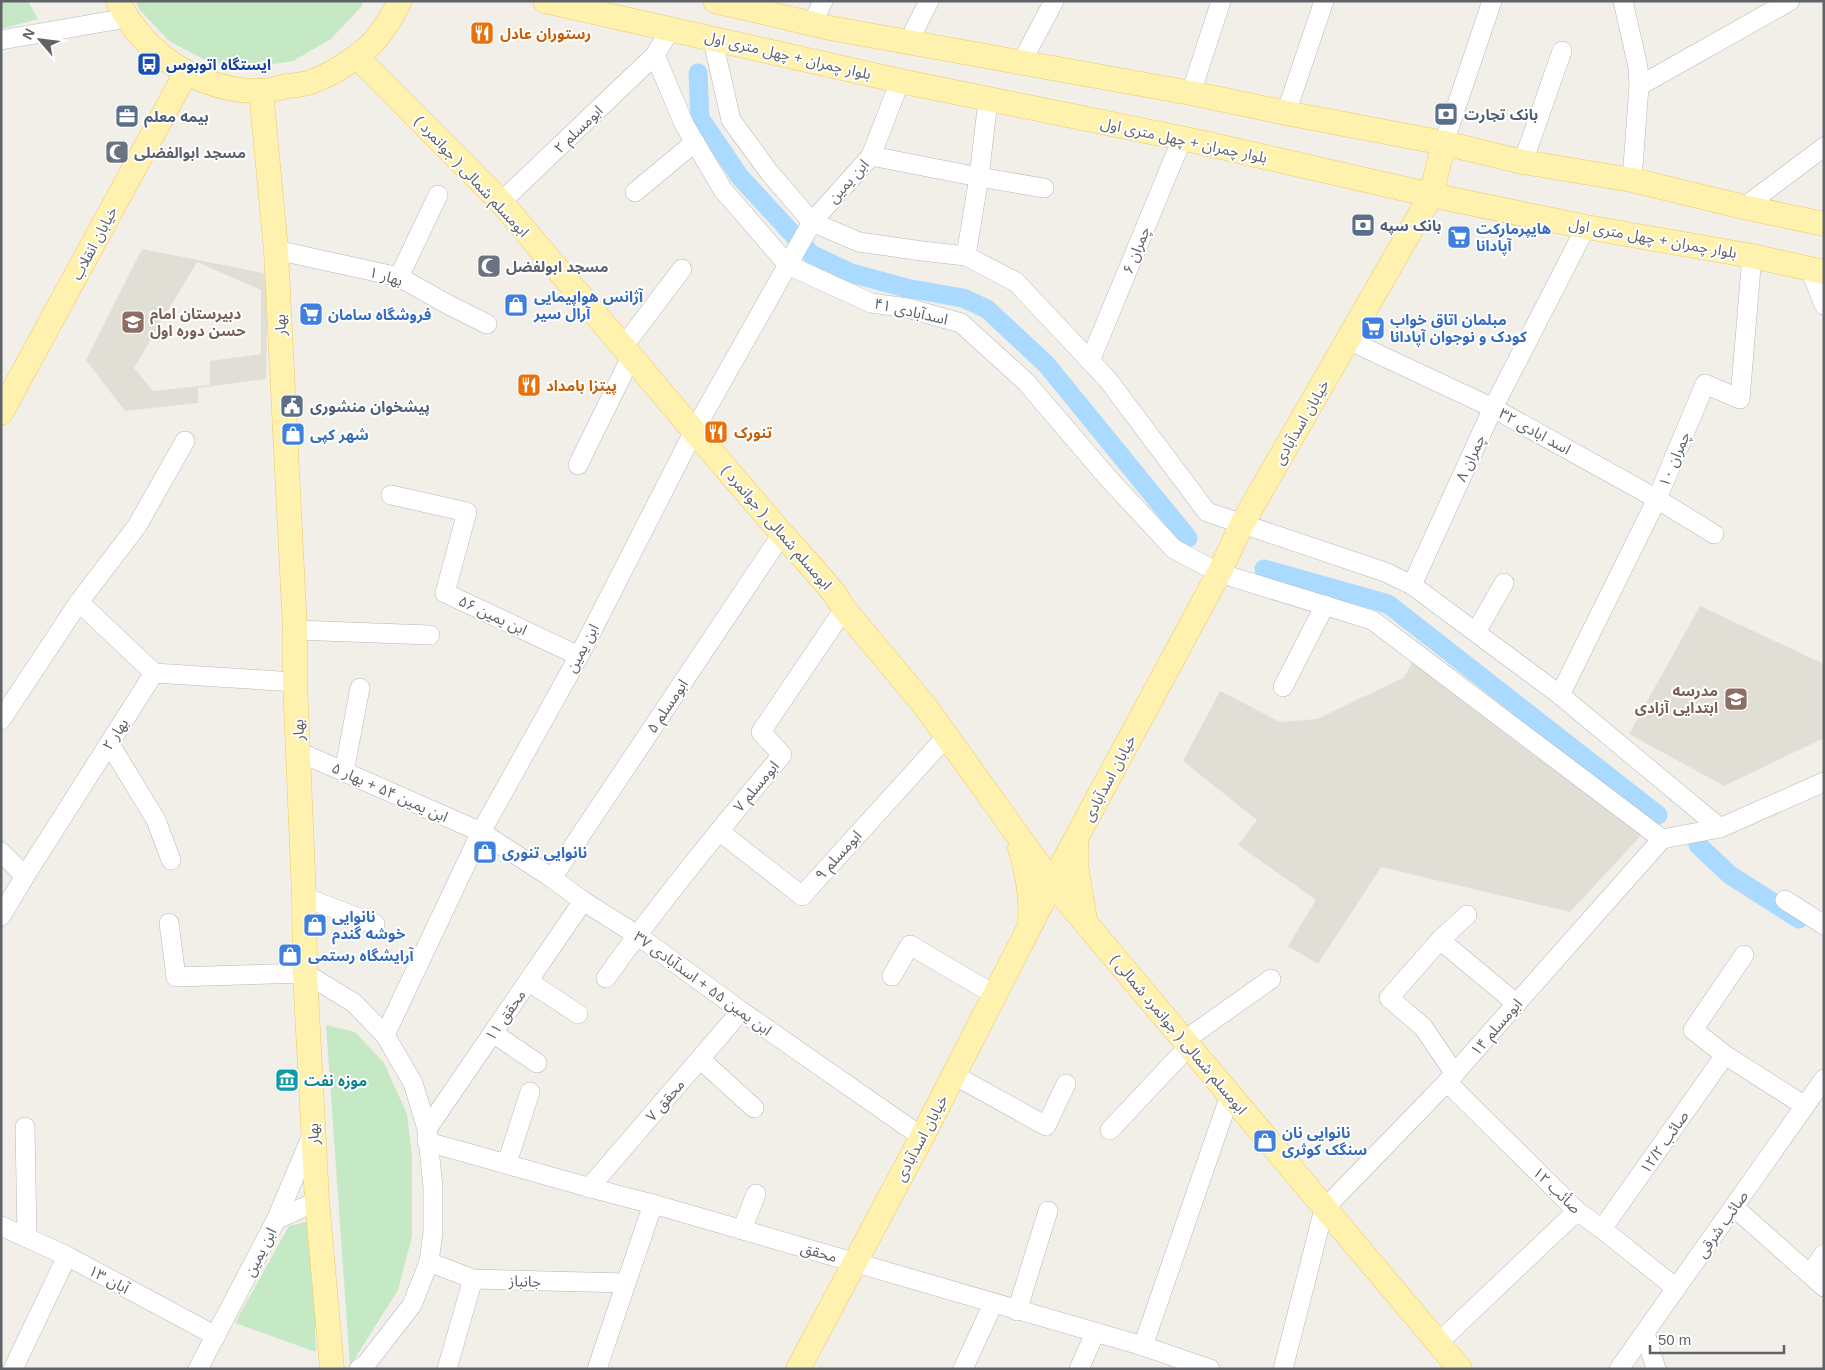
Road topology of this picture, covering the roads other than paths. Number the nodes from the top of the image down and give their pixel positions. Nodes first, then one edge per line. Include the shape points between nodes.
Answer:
1 (400, 1) edge
2 (545, 1) edge
3 (715, 1) edge
4 (823, 1) edge
5 (928, 1) edge
6 (1054, 1) edge
7 (1221, 1) edge
8 (1324, 1) edge
9 (1492, 1) edge
10 (1623, 1) edge
11 (1790, 1) edge
12 (122, 10) edge
13 (812, 24) junction
14 (670, 30) junction
15 (712, 37) junction
16 (1, 40) edge
17 (908, 43) junction
18 (1562, 51) dead end
19 (655, 56) junction
20 (357, 57) junction
21 (1021, 63) junction
22 (186, 73) junction
23 (900, 81) junction
24 (1639, 86) junction
25 (262, 91) junction
26 (1191, 93) junction
27 (988, 100) junction
28 (1286, 113) junction
29 (1182, 139) junction
30 (695, 142) junction
31 (1444, 143) junction
32 (1824, 147) edge
33 (871, 156) junction
34 (1523, 162) junction
35 (979, 177) junction
36 (1632, 180) junction
37 (1044, 188) dead end
38 (635, 192) dead end
39 (438, 195) dead end
40 (1431, 195) junction
41 (501, 202) junction
42 (1744, 207) junction
43 (812, 222) junction
44 (1824, 224) edge
45 (1586, 227) junction
46 (276, 250) junction
47 (966, 256) junction
48 (1752, 256) junction
49 (788, 264) junction
50 (682, 269) dead end
51 (1817, 271) edge
52 (399, 277) junction
53 (1824, 305) edge
54 (487, 324) dead end
55 (1348, 340) junction
56 (627, 352) junction
57 (1090, 361) junction
58 (1493, 408) junction
59 (1, 413) edge
60 (694, 431) junction
61 (185, 441) dead end
62 (578, 465) dead end
63 (391, 495) dead end
64 (1657, 499) junction
65 (1242, 524) junction
66 (782, 534) junction
67 (1714, 534) dead end
68 (1219, 573) junction
69 (1504, 582) dead end
70 (1412, 585) junction
71 (78, 602) junction
72 (1325, 605) junction
73 (844, 609) junction
74 (295, 630) junction
75 (1476, 632) junction
76 (430, 635) dead end
77 (579, 656) junction
78 (154, 673) junction
79 (295, 682) junction
80 (1283, 687) dead end
81 (360, 688) dead end
82 (1560, 695) junction
83 (1, 720) edge
84 (946, 736) junction
85 (109, 743) junction
86 (299, 752) junction
87 (344, 772) junction
88 (1824, 782) edge
89 (1720, 828) junction
90 (719, 831) junction
91 (481, 832) junction
92 (1015, 832) junction
93 (1077, 838) junction
94 (1662, 839) junction
95 (1, 852) edge
96 (170, 860) dead end
97 (25, 876) junction
98 (552, 878) junction
99 (1052, 883) junction
100 (304, 897) junction
101 (1784, 900) dead end
102 (583, 901) junction
103 (2, 915) edge
104 (1467, 915) dead end
105 (1085, 922) junction
106 (169, 923) dead end
107 (375, 924) dead end
108 (1824, 925) edge
109 (1030, 926) junction
110 (637, 935) junction
111 (1440, 940) junction
112 (1744, 955) dead end
113 (305, 973) junction
114 (892, 976) dead end
115 (606, 978) dead end
116 (1271, 979) dead end
117 (528, 981) junction
118 (995, 995) junction
119 (1517, 1004) junction
120 (741, 1011) junction
121 (578, 1014) dead end
122 (493, 1033) junction
123 (385, 1035) junction
124 (1187, 1043) junction
125 (1725, 1054) junction
126 (700, 1059) junction
127 (537, 1063) dead end
128 (954, 1075) junction
129 (1451, 1078) junction
130 (1824, 1079) edge
131 (1066, 1084) dead end
132 (530, 1092) dead end
133 (1230, 1095) junction
134 (1805, 1106) junction
135 (754, 1108) dead end
136 (25, 1127) dead end
137 (1110, 1130) dead end
138 (313, 1131) junction
139 (427, 1136) junction
140 (922, 1137) junction
141 (507, 1163) junction
142 (589, 1188) junction
143 (756, 1194) dead end
144 (318, 1201) junction
145 (653, 1204) junction
146 (1734, 1207) junction
147 (1324, 1209) junction
148 (1048, 1211) dead end
149 (1577, 1211) junction
150 (276, 1220) junction
151 (1, 1226) edge
152 (1602, 1229) junction
153 (742, 1230) junction
154 (27, 1238) junction
155 (1824, 1254) edge
156 (67, 1256) junction
157 (428, 1262) junction
158 (854, 1263) junction
159 (472, 1279) junction
160 (1817, 1280) edge
161 (626, 1283) junction
162 (1676, 1288) junction
163 (993, 1304) junction
164 (1017, 1311) junction
165 (1095, 1333) junction
166 (1644, 1333) junction
167 (216, 1336) junction
168 (1439, 1342) junction
169 (1143, 1346) junction
170 (13, 1369) edge
171 (198, 1369) edge
172 (332, 1369) edge
173 (359, 1369) edge
174 (448, 1369) edge
175 (597, 1369) edge
176 (798, 1369) edge
177 (963, 1369) edge
178 (1079, 1369) edge
179 (1210, 1369) edge
180 (1283, 1369) edge
181 (1460, 1369) edge
182 (1619, 1369) edge
183 (1656, 1369) edge

1 - 20 main road via 387,26
2 - 14 main road, بلوار چمران + چهل متری اول
3 - 13 main road
4 - 13 street
5 - 17 street
6 - 21 street
7 - 26 street
8 - 28 street
9 - 31 street
10 - 24 street via 1638,67
11 - 24 street
12 - 16 street
12 - 22 main road via 157,53
13 - 17 main road
14 - 15 main road, بلوار چمران + چهل متری اول
14 - 19 street, ابومسلم ۲
15 - 23 main road, بلوار چمران + چهل متری اول
15 - 43 street via 731,120 769,172
17 - 21 main road
18 - 34 street
19 - 30 street, اسدآبادی ۴۱
19 - 41 street, ابومسلم ۲
20 - 25 main road via 312,82
20 - 41 main road, ابومسلم شمالی ( جوانمرد )
21 - 26 main road
22 - 25 main road via 223,87
22 - 59 main road, خیابان انقلاب
23 - 27 main road, بلوار چمران + چهل متری اول
23 - 33 street, ابن یمین
24 - 36 street
25 - 46 main road, بهار
26 - 28 main road
27 - 29 main road, بلوار چمران + چهل متری اول
27 - 35 street
28 - 31 main road
29 - 40 main road, بلوار چمران + چهل متری اول
29 - 57 street, چمران ۶
30 - 38 street
30 - 49 street, اسدآبادی ۴۱ via 724,190
31 - 34 main road
31 - 40 main road, خیابان اسدآبادی
32 - 42 street
33 - 35 street
33 - 43 street, ابن یمین
34 - 36 main road
35 - 37 street
35 - 47 street
36 - 42 main road
39 - 52 street
40 - 45 main road, بلوار چمران + چهل متری اول
40 - 55 main road, خیابان اسدآبادی
41 - 56 main road, ابومسلم شمالی ( جوانمرد )
42 - 44 main road
43 - 47 street via 859,242
43 - 49 street, ابن یمین
45 - 48 main road, بلوار چمران + چهل متری اول
45 - 58 street, چمران ۸
46 - 52 street, بهار ۱
46 - 74 main road, بهار
47 - 57 street via 1016,282
48 - 51 main road, بلوار چمران + چهل متری اول
48 - 64 street, چمران ۱۰ via 1740,399 1705,384
49 - 60 street, ابن یمین
49 - 68 street, اسدآبادی ۴۱ via 872,303 907,308 961,323 1026,382 1174,549
50 - 56 street
51 - 53 street
52 - 54 street, بهار ۱
55 - 58 street, اسد ابادی ۳۲
55 - 65 main road, خیابان اسدآبادی
56 - 60 main road, ابومسلم شمالی ( جوانمرد )
56 - 62 street
57 - 65 street via 1108,380 1207,512
58 - 64 street, اسد ابادی ۳۲
58 - 70 street, چمران ۸
60 - 66 main road, ابومسلم شمالی ( جوانمرد )
60 - 77 street, ابن یمین
61 - 71 street via 138,526
63 - 77 street, ابن یمین ۵۶ via 467,512 445,593
64 - 67 street, اسد ابادی ۳۲
64 - 82 street, چمران ۱۰
65 - 68 main road, خیابان اسدآبادی
65 - 70 street via 1385,572
66 - 73 main road, ابومسلم شمالی ( جوانمرد )
66 - 98 street, ابومسلم ۵
68 - 72 street, اسدآبادی ۴۱
68 - 93 main road, خیابان اسدآبادی
69 - 75 street
70 - 75 street
71 - 78 street
71 - 83 street
72 - 80 street
72 - 94 street, اسدآبادی ۴۱ via 1372,620
73 - 84 main road, ابومسلم شمالی ( جوانمرد )
73 - 90 street, ابومسلم ۷ via 761,732 782,754
74 - 76 street
74 - 79 main road, بهار
75 - 82 street
77 - 91 street, ابن یمین
78 - 79 street
78 - 85 street, بهار ۲
79 - 86 main road, بهار
81 - 87 street
82 - 89 street
84 - 90 street, ابومسلم ۹ via 802,896
84 - 92 main road, ابومسلم شمالی ( جوانمرد )
85 - 96 street via 156,820
85 - 97 street, بهار ۲
86 - 87 street, ابن یمین ۵۴ + بهار ۵
86 - 100 main road, بهار
87 - 91 street, ابن یمین ۵۴ + بهار ۵
88 - 89 street
89 - 94 street
90 - 110 street, ابومسلم ۷
91 - 98 street, ابن یمین ۵۵ + اسدآبادی ۳۷
91 - 123 street, ابن یمین
92 - 99 main road, ابومسلم شمالی ( جوانمرد )
92 - 109 main road via 1029,884
93 - 99 main road, خیابان اسدآبادی
93 - 105 main road via 1076,866
94 - 119 street, ابومسلم ۱۴
95 - 97 street
97 - 103 street, بهار ۲
98 - 102 street, ابن یمین ۵۵ + اسدآبادی ۳۷
99 - 105 main road, ابومسلم شمالی ( جوانمرد شمالی )
99 - 109 main road, خیابان اسدآبادی
100 - 107 street
100 - 113 main road, بهار
101 - 108 street
102 - 110 street, ابن یمین ۵۵ + اسدآبادی ۳۷
102 - 117 street, محقق ۱۱
104 - 111 street
105 - 124 main road, ابومسلم شمالی ( جوانمرد شمالی )
106 - 113 street via 176,977
109 - 118 main road, خیابان اسدآبادی
110 - 115 street, ابومسلم ۷
110 - 120 street, ابن یمین ۵۵ + اسدآبادی ۳۷
111 - 119 street
111 - 129 street, صأئب ۱۲ via 1389,998 1423,1027
112 - 125 street via 1692,1030
113 - 123 street via 354,1003
113 - 138 main road, بهار
114 - 118 street via 910,945
116 - 124 street
117 - 121 street
117 - 122 street, محقق ۱۱
118 - 128 main road, خیابان اسدآبادی
119 - 129 street, ابومسلم ۱۴
120 - 126 street, محقق ۷
120 - 140 street, ابن یمین ۵۵ + اسدآبادی ۳۷
122 - 127 street
122 - 139 street, محقق ۱۱
123 - 139 street via 413,1083
124 - 133 main road, ابومسلم شمالی ( جوانمرد شمالی )
124 - 137 street
125 - 134 street
125 - 152 street, صائب ۱۲/۲
126 - 135 street
126 - 142 street, محقق ۷
128 - 131 street via 1046,1126
128 - 140 main road, خیابان اسدآبادی
129 - 147 street, ابومسلم ۱۴
129 - 149 street, صأئب ۱۲
130 - 134 street, صائب شرقی
132 - 141 street
133 - 147 main road, ابومسلم شمالی ( جوانمرد شمالی )
133 - 169 street
134 - 146 street, صائب شرقی
136 - 154 street
138 - 144 main road, بهار
138 - 150 street, ابن یمین
139 - 141 street, محقق
139 - 157 street via 433,1187 433,1232
140 - 158 main road, خیابان اسدآبادی
141 - 142 street, محقق
142 - 145 street, محقق
143 - 153 street
144 - 150 street
144 - 172 main road, بهار
145 - 153 street, محقق
145 - 161 street
146 - 160 street
146 - 162 street, صائب شرقی
147 - 168 main road, ابومسلم شمالی ( جوانمرد شمالی )
147 - 180 street
148 - 164 street
149 - 152 street, صأئب ۱۲
149 - 168 street
150 - 167 street, ابن یمین
151 - 154 street, ۱۳ آبان
152 - 162 street, صأئب ۱۲
153 - 158 street, محقق
154 - 156 street, ۱۳ آبان
155 - 160 street
156 - 167 street, ۱۳ آبان
156 - 170 street
157 - 159 street, جانباز
157 - 173 street via 412,1305
158 - 163 street, محقق
158 - 176 main road, خیابان اسدآبادی
159 - 161 street, جانباز
159 - 174 street
161 - 175 street
162 - 166 street, صائب شرقی
163 - 164 street, محقق
163 - 177 street
164 - 165 street, محقق
165 - 169 street, محقق
165 - 178 street
166 - 182 street, صائب شرقی
166 - 183 street
167 - 171 street, ابن یمین
168 - 181 main road, ابومسلم شمالی ( جوانمرد شمالی )
169 - 179 street, محقق

